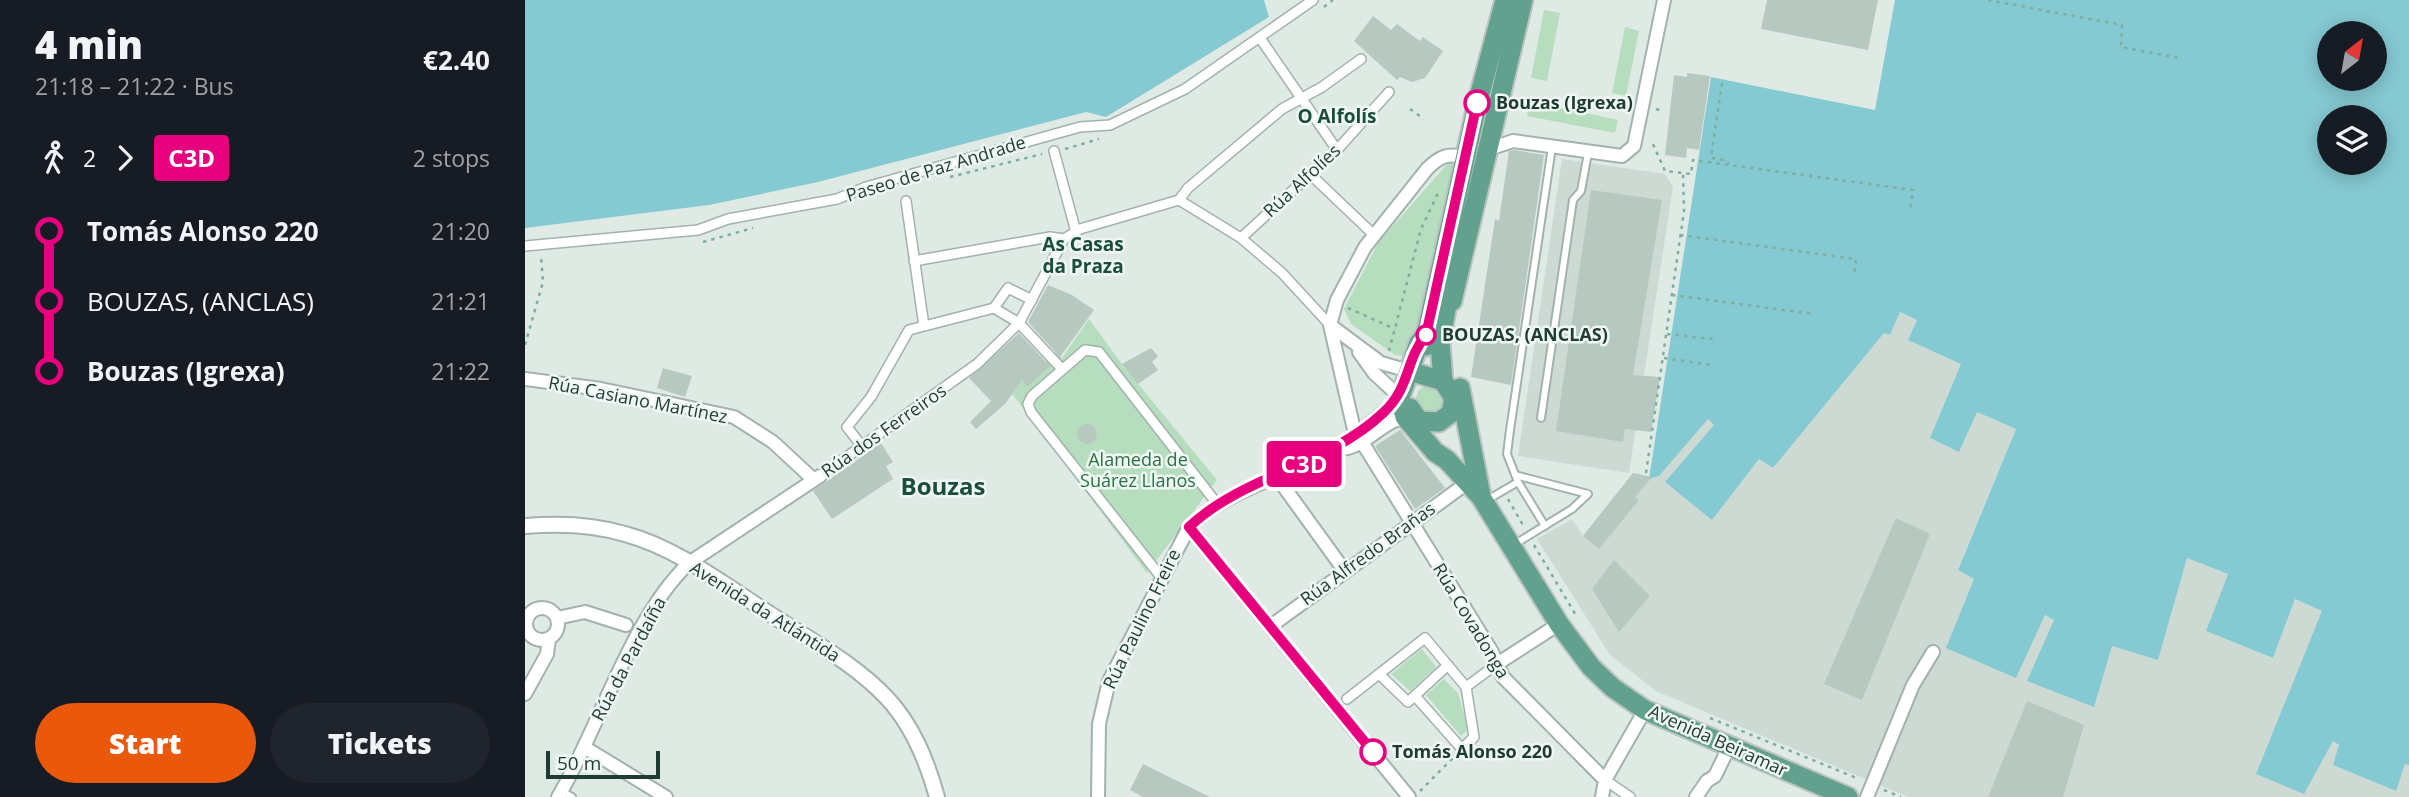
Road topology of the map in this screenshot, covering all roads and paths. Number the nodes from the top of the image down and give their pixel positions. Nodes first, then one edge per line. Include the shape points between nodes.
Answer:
1 (1313, 0) edge
2 (1505, 0) edge
3 (1523, 0) edge
4 (1664, 0) edge
5 (1988, 0) edge
6 (1260, 38) junction
7 (2179, 58) dead end
8 (1361, 59) dead end
9 (1722, 83) dead end
10 (1389, 92) dead end
11 (1301, 101) junction
12 (1410, 109) dead end
13 (1423, 119) dead end
14 (1653, 144) dead end
15 (1552, 147) junction
16 (1337, 150) junction
17 (1486, 150) junction
18 (1054, 151) dead end
19 (1588, 153) junction
20 (1465, 157) junction
21 (1729, 164) junction
22 (1683, 173) junction
23 (1310, 174) junction
24 (1443, 184) dead end
25 (1179, 200) junction
26 (907, 201) dead end
27 (1910, 210) dead end
28 (1076, 232) junction
29 (1374, 235) junction
30 (1680, 235) junction
31 (1241, 237) junction
32 (1064, 239) junction
33 (525, 246) edge
34 (541, 253) dead end
35 (914, 261) junction
36 (1854, 275) dead end
37 (1672, 295) junction
38 (1032, 300) junction
39 (1452, 301) junction
40 (994, 308) junction
41 (1348, 308) dead end
42 (1814, 314) dead end
43 (1019, 323) junction
44 (1330, 324) junction
45 (924, 326) junction
46 (1395, 329) junction
47 (1666, 334) junction
48 (1713, 339) dead end
49 (525, 345) edge
50 (1355, 346) junction
51 (1389, 351) dead end
52 (1663, 358) junction
53 (1712, 365) dead end
54 (1062, 369) junction
55 (525, 379) edge
56 (1417, 395) junction
57 (1454, 405) junction
58 (1541, 418) dead end
59 (1358, 438) junction
60 (861, 445) junction
61 (1646, 473) dead end
62 (1276, 476) junction
63 (817, 478) junction
64 (1516, 478) junction
65 (1476, 486) junction
66 (1506, 496) dead end
67 (1218, 505) junction
68 (1412, 523) junction
69 (525, 526) edge
70 (1545, 526) junction
71 (1189, 527) junction
72 (1526, 530) dead end
73 (1532, 541) dead end
74 (1510, 546) junction
75 (689, 563) junction
76 (1344, 570) junction
77 (1161, 577) junction
78 (557, 618) junction
79 (1579, 621) dead end
80 (1559, 624) junction
81 (626, 625) dead end
82 (526, 626) edge
83 (1271, 626) junction
84 (549, 639) junction
85 (1933, 652) dead end
86 (1497, 664) junction
87 (1448, 665) junction
88 (1379, 674) junction
89 (1466, 687) junction
90 (525, 694) edge
91 (1415, 696) junction
92 (1347, 699) dead end
93 (1645, 709) junction
94 (1709, 717) dead end
95 (584, 747) junction
96 (1729, 747) junction
97 (1462, 749) junction
98 (1605, 780) junction
99 (1865, 782) dead end
100 (1877, 787) dead end
101 (1415, 794) edge
102 (564, 795) edge
103 (666, 797) edge
104 (937, 797) edge
105 (1098, 797) edge
106 (1602, 797) edge
107 (1630, 797) edge
108 (1696, 797) edge
109 (1848, 797) edge
110 (1867, 797) edge
111 (1901, 797) edge

1 - 6 street, Paseo de Paz Andrade
2 - 20 main road
3 - 17 main road
4 - 19 street via 1634,146 1622,156
5 - 7 path via 2122,25 2121,47
6 - 11 street
6 - 33 street, Paseo de Paz Andrade via 1185,89 1110,125 1080,127 837,199 728,219 698,230
8 - 11 street
9 - 21 path via 1711,158
10 - 16 street, Rúa Alfolíes
11 - 16 street
11 - 25 street via 1282,109
12 - 13 path
14 - 22 path via 1665,171
15 - 17 street via 1513,141
15 - 19 street
15 - 64 lane via 1507,454
16 - 23 street, Rúa Alfolíes
17 - 39 main road
18 - 28 street
19 - 58 lane via 1581,191 1573,200
20 - 29 street via 1450,154 1437,159
20 - 56 main road via 1426,335 1419,343
21 - 22 path via 1693,160 1691,174
21 - 27 path via 1913,190
22 - 30 path
23 - 29 street
23 - 31 street, Rúa Alfolíes
24 - 46 path via 1420,229
25 - 28 street
25 - 31 street
26 - 35 street
28 - 32 street
29 - 44 street via 1337,300
30 - 36 path via 1856,260
30 - 37 path
31 - 44 street via 1282,272
32 - 35 street via 1050,237
32 - 38 street, Rúa dos Ferreiros
34 - 49 path via 543,282
35 - 45 street
37 - 42 path
37 - 47 path
38 - 40 street via 1007,288
38 - 43 street, Rúa dos Ferreiros
39 - 56 main road via 1447,304 1440,343
39 - 65 main road via 1450,365 1463,396
40 - 43 street
40 - 45 street
41 - 46 path
43 - 54 street
43 - 60 street, Rúa dos Ferreiros via 977,365
44 - 50 street
44 - 59 street, Rúa Covadonga
45 - 60 street via 909,330 871,397 847,427
46 - 51 path
47 - 48 path
47 - 52 path
50 - 56 street
50 - 56 street via 1374,373
52 - 53 path
52 - 61 path
54 - 67 street via 1085,350 1099,352
54 - 77 street via 1032,396 1031,412
55 - 63 street, Rúa Casiano Martínez via 734,417
56 - 57 main road, Avenida Beiramar via 1452,391
56 - 57 main road via 1439,422
56 - 59 street
56 - 59 street
56 - 65 main road, Avenida Beiramar via 1447,460
57 - 65 main road, Avenida Beiramar
59 - 62 street via 1343,450 1335,449
59 - 68 street, Rúa Covadonga
60 - 63 street, Rúa dos Ferreiros
62 - 67 street
62 - 76 street
63 - 75 street, Rúa dos Ferreiros
64 - 65 lane
64 - 70 lane
64 - 70 lane via 1588,494
65 - 68 street, Rúa Alfredo Brañas
65 - 74 main road, Avenida Beiramar
66 - 72 path
67 - 71 street
68 - 76 street, Rúa Alfredo Brañas
68 - 86 street, Rúa Covadonga
69 - 75 street, Avenida da Atlántida via 572,523 628,534
70 - 74 lane
71 - 77 street, Rúa Paulino Freire
71 - 83 street
73 - 79 path
74 - 80 main road, Avenida Beiramar
75 - 95 street, Rúa da Pardaíña via 642,629
75 - 104 street, Avenida da Atlántida via 865,677 912,732
76 - 83 street, Rúa Alfredo Brañas
77 - 105 street, Rúa Paulino Freire via 1109,681 1100,710
78 - 81 street via 585,612
78 - 82 street via 548,610 537,610
78 - 84 street via 556,633
80 - 86 street
80 - 93 main road, Avenida Beiramar via 1591,667
82 - 84 street via 536,639
83 - 101 street
84 - 90 street via 547,654
85 - 110 street via 1913,685
86 - 89 street
86 - 98 street, Rúa Covadonga via 1503,677
87 - 88 street via 1425,638
87 - 89 street
87 - 91 street
88 - 91 street via 1408,702
88 - 92 street
89 - 97 street via 1474,737
91 - 97 street
93 - 96 main road, Avenida Beiramar
93 - 98 street
94 - 99 path
95 - 102 street, Rúa da Pardaíña
95 - 103 street
96 - 108 street via 1715,776
96 - 109 main road, Avenida Beiramar
97 - 101 path
98 - 106 street
98 - 107 street
100 - 111 path

